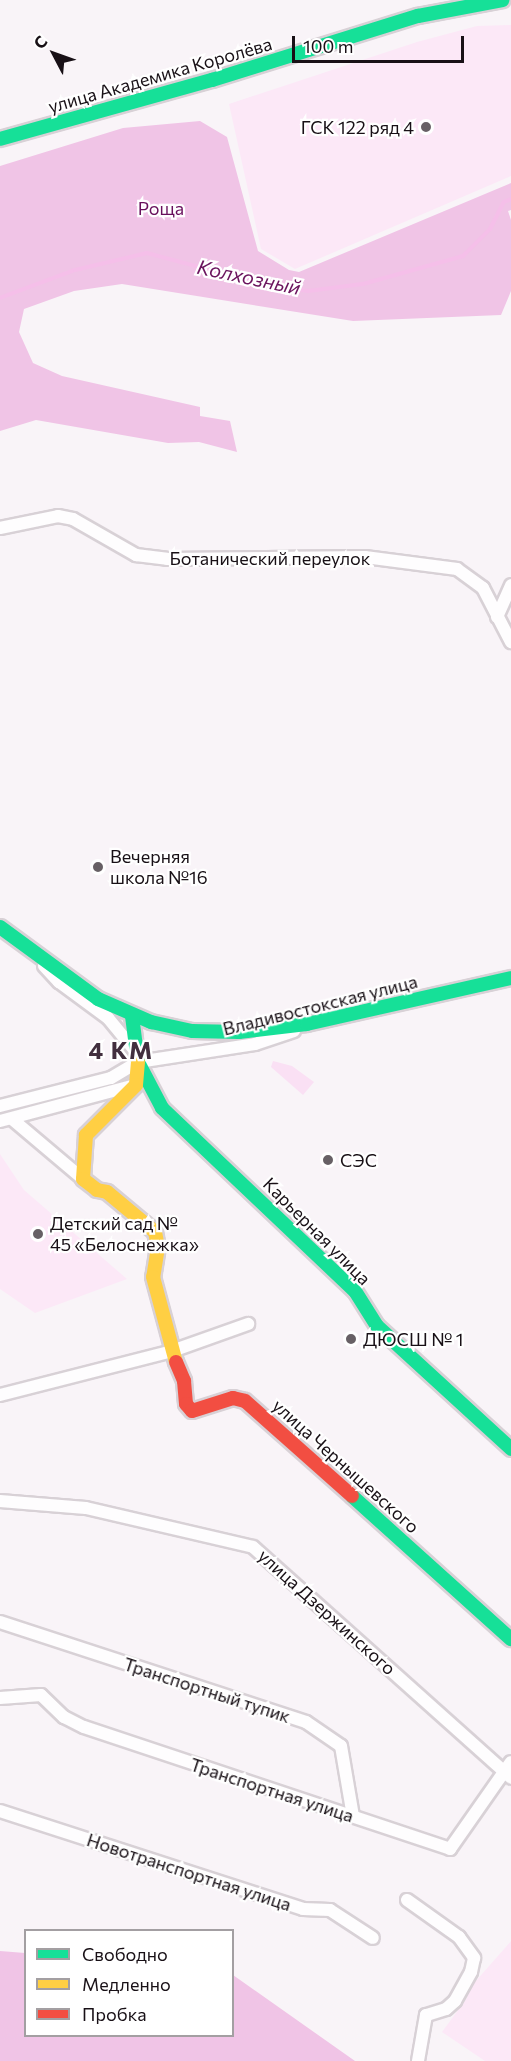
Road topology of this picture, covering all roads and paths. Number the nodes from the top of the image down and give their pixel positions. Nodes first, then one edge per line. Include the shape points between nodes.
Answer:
1 (503, 0) edge
2 (0, 139) edge
3 (0, 528) edge
4 (511, 585) edge
5 (497, 617) junction
6 (511, 642) edge
7 (0, 927) edge
8 (36, 956) junction
9 (511, 978) edge
10 (132, 1016) junction
11 (307, 1024) junction
12 (137, 1058) junction
13 (136, 1084) junction
14 (0, 1106) edge
15 (6, 1120) edge
16 (83, 1179) junction
17 (248, 1324) dead end
18 (172, 1351) junction
19 (0, 1395) edge
20 (511, 1449) edge
21 (0, 1501) edge
22 (0, 1622) edge
23 (511, 1639) edge
24 (0, 1698) edge
25 (508, 1770) edge
26 (0, 1811) edge
27 (353, 1816) junction
28 (407, 1900) dead end
29 (372, 1938) dead end
30 (418, 2061) edge

1 - 2 street, улица Академика Королёва via 418,16 212,80
3 - 5 street, Ботанический переулок via 58,516 74,519 136,555 166,559 365,557 457,568 483,588
4 - 5 street
5 - 6 street, Ботанический переулок
7 - 8 street
8 - 10 street via 82,989
8 - 12 street, Карьерная улица via 59,982 108,1018
9 - 11 street, Владивостокская улица
10 - 11 street via 208,1033
10 - 12 street, Карьерная улица
11 - 12 street, Владивостокская улица via 255,1044
12 - 13 street
12 - 14 street, Владивостокская улица via 111,1078
12 - 20 street, Карьерная улица via 162,1108 355,1291 377,1326
13 - 15 street
13 - 16 street via 86,1135
15 - 16 street
16 - 18 street via 97,1190 107,1192 155,1232 158,1247 153,1277
17 - 18 street
18 - 19 street
18 - 23 street, улица Чернышевского via 184,1381 186,1404 192,1411 233,1398 245,1401
21 - 25 street, улица Дзержинского via 86,1508 253,1547
22 - 27 street, Транспортный тупик via 306,1722 341,1746
24 - 27 street, Транспортная улица via 41,1695 64,1717 84,1727
25 - 27 street, Транспортная улица via 450,1849
26 - 29 street, Новотранспортная улица via 303,1909 330,1910
28 - 30 street via 459,1937 474,1958 471,1972 453,2003 426,2015

